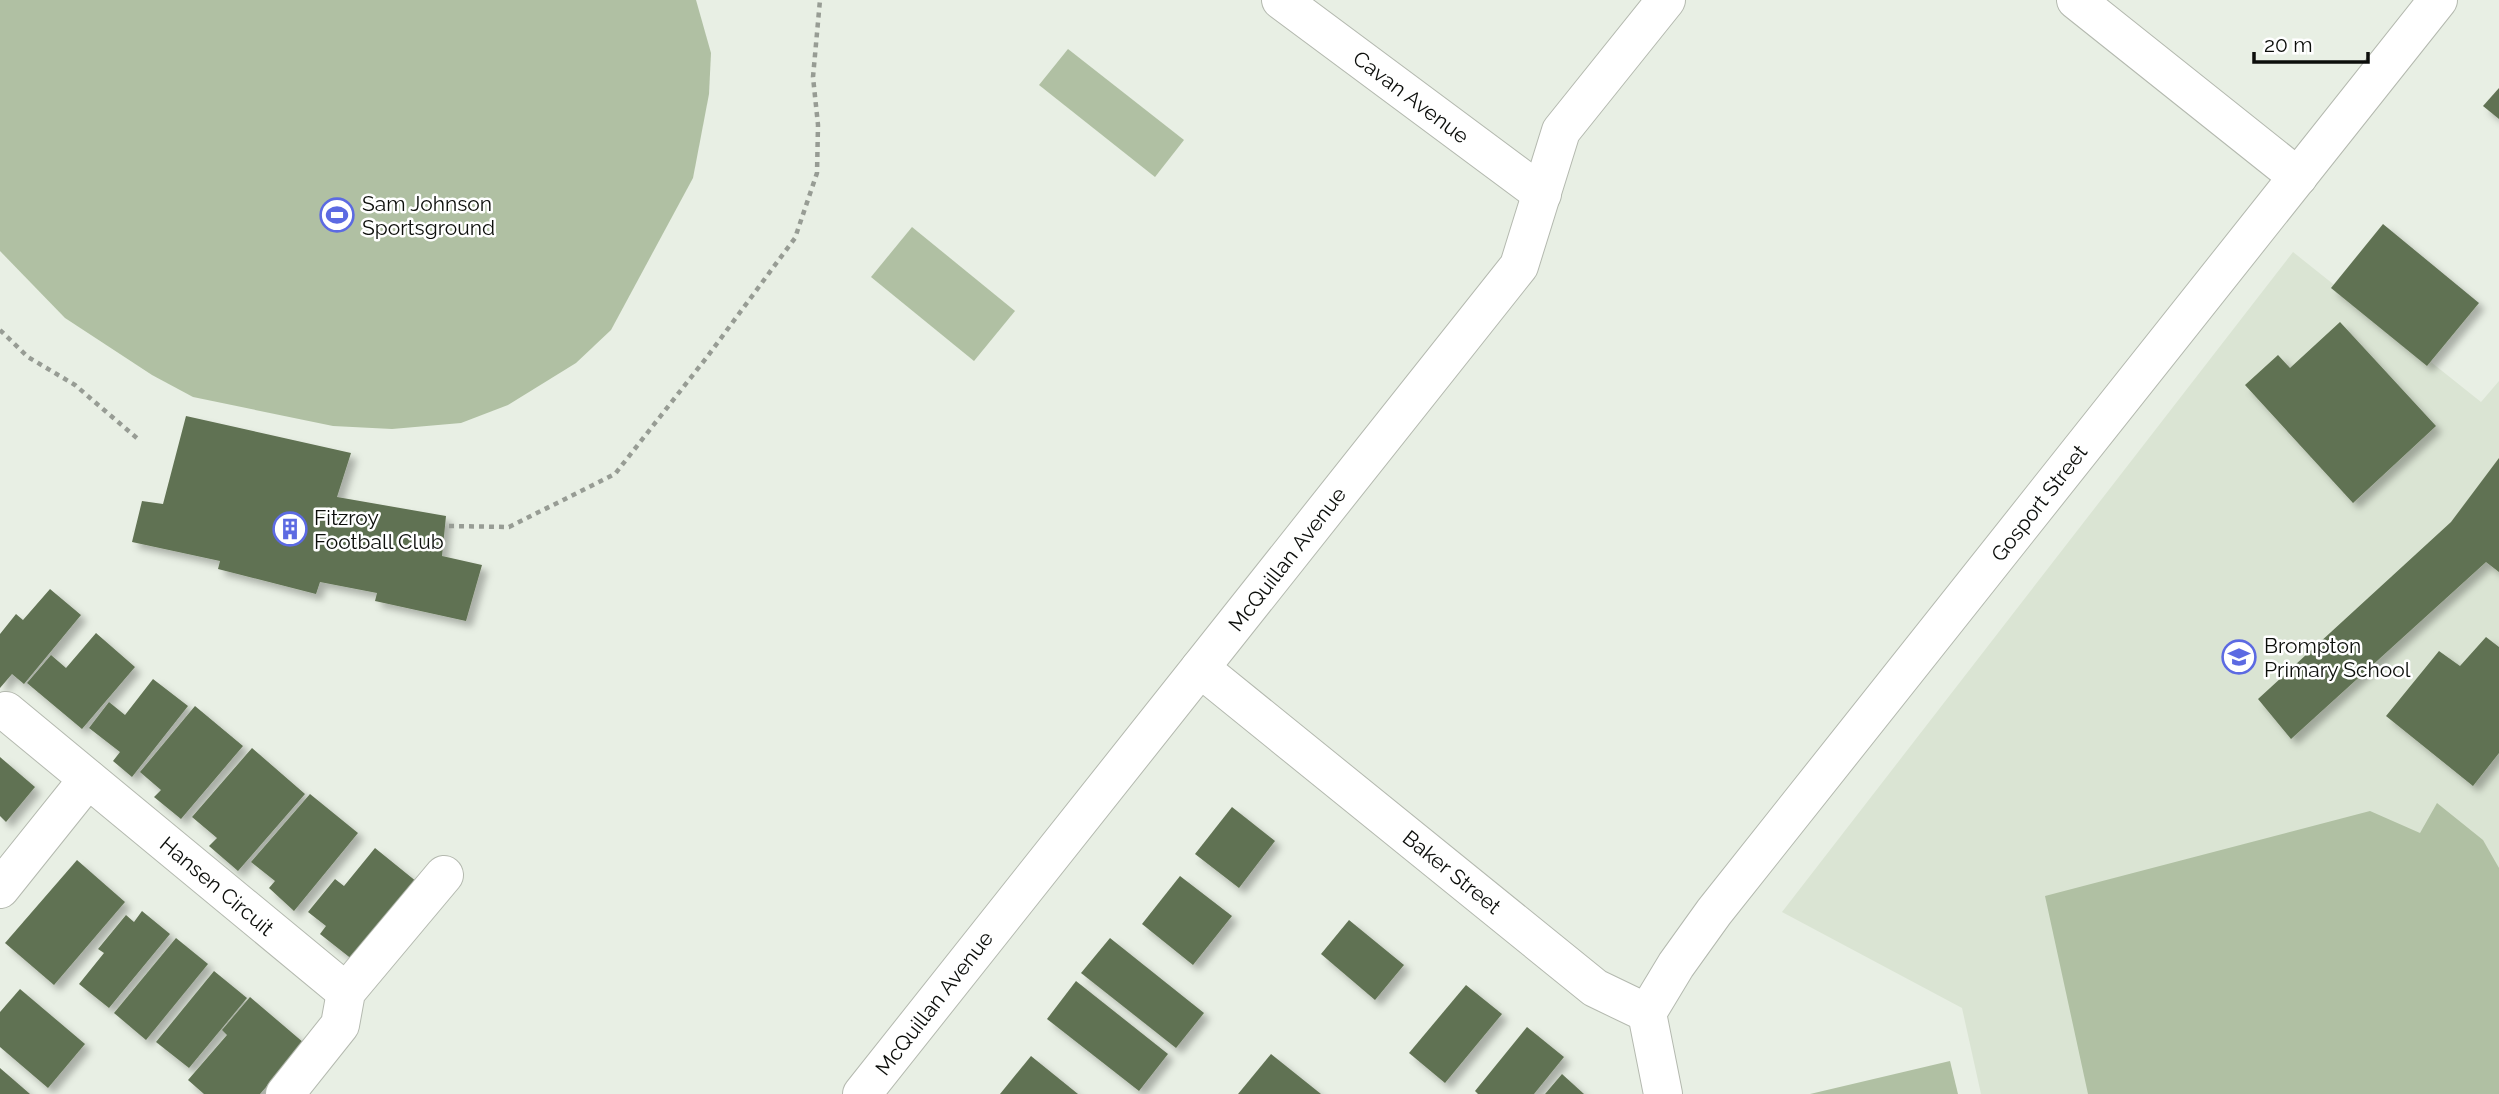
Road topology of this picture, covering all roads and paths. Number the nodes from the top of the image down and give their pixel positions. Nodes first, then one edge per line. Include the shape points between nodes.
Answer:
1 (820, 0) edge
2 (1281, 0) edge
3 (1666, 0) edge
4 (2076, 0) edge
5 (2438, 0) edge
6 (2298, 177) junction
7 (1542, 194) junction
8 (0, 330) edge
9 (138, 439) dead end
10 (449, 526) dead end
11 (1200, 668) junction
12 (6, 711) dead end
13 (88, 779) junction
14 (444, 875) dead end
15 (0, 889) edge
16 (345, 992) junction
17 (1647, 1013) junction
18 (285, 1094) edge
19 (862, 1094) edge
20 (1663, 1094) edge

1 - 10 path via 813,77 817,173 795,238 615,474 509,527
2 - 7 street, Cavan Avenue
3 - 7 street, McQuillan Avenue via 1561,131
4 - 6 street
5 - 6 street, Gosport Street
6 - 17 street, Gosport Street via 1714,912
7 - 11 street, McQuillan Avenue via 1518,266
8 - 9 path via 28,357 75,385
11 - 17 street, Baker Street via 1595,988
11 - 19 street, McQuillan Avenue
12 - 13 street, Hansen Circuit
13 - 15 street
13 - 16 street, Hansen Circuit
14 - 16 street
16 - 18 street via 340,1025
17 - 20 street

